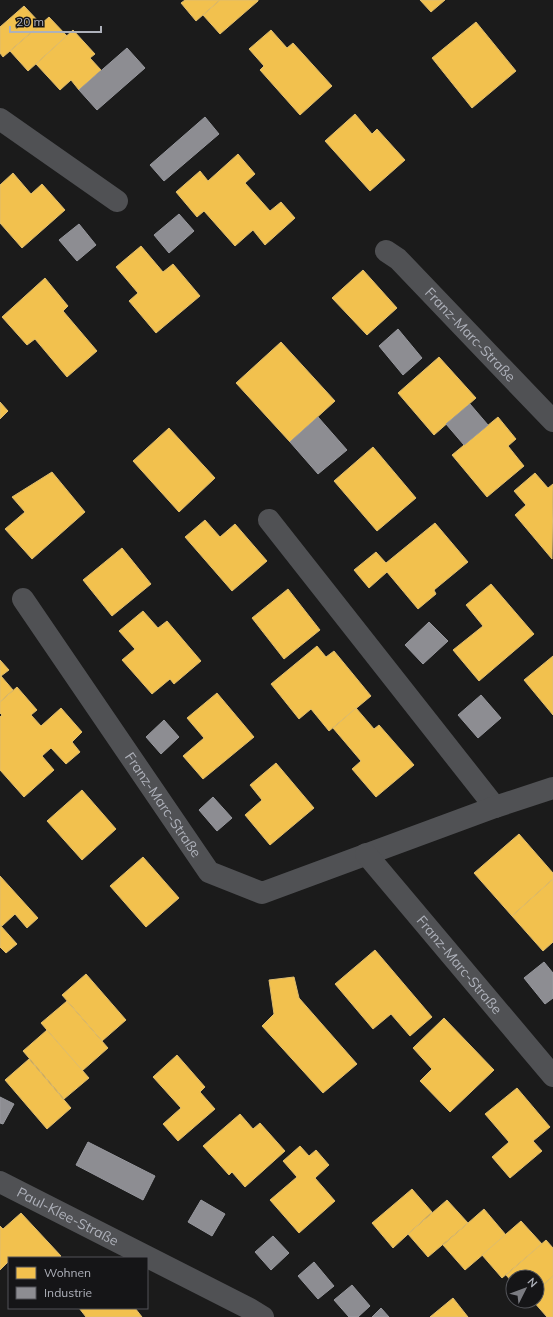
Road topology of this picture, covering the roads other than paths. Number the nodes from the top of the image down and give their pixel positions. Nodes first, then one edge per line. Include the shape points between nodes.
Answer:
1 (0, 119) edge
2 (117, 201) dead end
3 (386, 251) dead end
4 (553, 421) edge
5 (269, 520) dead end
6 (23, 599) dead end
7 (553, 788) edge
8 (495, 807) junction
9 (366, 854) junction
10 (553, 1076) edge
11 (0, 1182) edge
12 (148, 1257) edge
13 (148, 1257) edge
14 (263, 1317) edge

1 - 2 street
3 - 4 street, Franz-Marc-Straße via 398,259
5 - 8 street
6 - 9 street, Franz-Marc-Straße via 209,872 262,892
7 - 8 street, Franz-Marc-Straße
8 - 9 street, Franz-Marc-Straße
9 - 10 street, Franz-Marc-Straße
11 - 13 street, Paul-Klee-Straße
12 - 14 street, Paul-Klee-Straße

